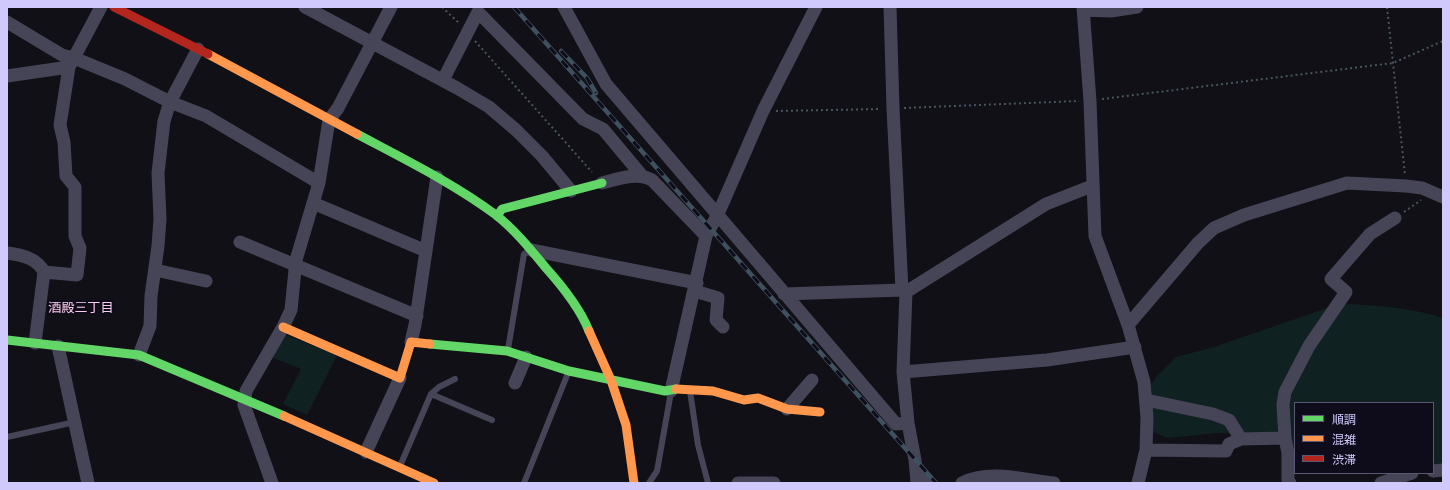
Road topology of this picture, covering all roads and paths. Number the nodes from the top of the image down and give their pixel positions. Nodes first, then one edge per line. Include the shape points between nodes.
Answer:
1 (101, 7) edge
2 (114, 7) edge
3 (305, 7) edge
4 (391, 7) edge
5 (442, 7) edge
6 (564, 7) edge
7 (890, 7) edge
8 (1137, 7) edge
9 (1387, 7) edge
10 (815, 8) edge
11 (1083, 9) edge
12 (7, 22) edge
13 (460, 24) dead end
14 (471, 36) dead end
15 (1443, 41) edge
16 (372, 43) junction
17 (198, 50) junction
18 (71, 62) junction
19 (1393, 63) junction
20 (7, 76) edge
21 (443, 80) junction
22 (1090, 101) junction
23 (170, 102) junction
24 (893, 108) junction
25 (763, 111) junction
26 (329, 120) junction
27 (437, 177) junction
28 (643, 177) junction
29 (319, 183) junction
30 (602, 183) junction
31 (1092, 186) junction
32 (1406, 186) junction
33 (1427, 190) junction
34 (571, 191) junction
35 (1443, 197) edge
36 (313, 203) junction
37 (718, 214) junction
38 (497, 216) junction
39 (1395, 218) joint
40 (706, 236) junction
41 (240, 242) dead end
42 (531, 250) junction
43 (426, 251) junction
44 (7, 253) edge
45 (295, 264) junction
46 (155, 270) junction
47 (44, 272) junction
48 (206, 281) dead end
49 (696, 287) junction
50 (904, 291) junction
51 (784, 294) junction
52 (417, 316) junction
53 (1128, 325) junction
54 (283, 327) junction
55 (723, 327) dead end
56 (7, 340) edge
57 (411, 342) junction
58 (35, 343) junction
59 (58, 346) junction
60 (1135, 346) junction
61 (507, 351) junction
62 (139, 355) junction
63 (526, 357) junction
64 (569, 371) junction
65 (903, 372) junction
66 (400, 378) junction
67 (455, 379) dead end
68 (612, 380) junction
69 (812, 380) dead end
70 (515, 383) dead end
71 (690, 389) junction
72 (671, 391) junction
73 (431, 394) junction
74 (245, 399) junction
75 (1146, 400) junction
76 (787, 408) junction
77 (820, 412) dead end
78 (492, 420) dead end
79 (75, 422) junction
80 (908, 423) junction
81 (7, 436) edge
82 (1285, 438) junction
83 (1241, 439) junction
84 (1146, 450) junction
85 (366, 452) junction
86 (400, 467) junction
87 (917, 468) junction
88 (1409, 474) edge
89 (88, 483) edge
90 (272, 483) edge
91 (434, 483) edge
92 (524, 483) edge
93 (634, 483) edge
94 (649, 483) edge
95 (708, 483) edge
96 (738, 483) edge
97 (774, 483) edge
98 (917, 483) edge
99 (929, 483) edge
100 (962, 483) edge
101 (1054, 483) edge
102 (1138, 483) edge
103 (1290, 483) edge
104 (1381, 483) edge

1 - 18 street
2 - 17 street
3 - 16 street
4 - 16 street
5 - 13 path
6 - 37 street via 606,84
7 - 24 street
8 - 11 street via 1111,11
9 - 19 path
10 - 25 street
11 - 22 street
12 - 18 street
14 - 30 path
15 - 19 path
16 - 21 street
16 - 26 street via 338,108
17 - 23 street
17 - 26 street
18 - 20 street
18 - 23 street via 125,78
18 - 47 street via 60,126 64,142 66,176 75,187 75,236 80,248 77,275
19 - 22 path
19 - 32 path
21 - 28 street via 478,12 583,119 603,129
21 - 34 street via 489,107 516,130
22 - 24 path
22 - 31 street
23 - 29 street via 206,116
23 - 46 street via 164,121 158,173 160,219
24 - 25 path
24 - 50 street
25 - 37 street
26 - 27 street
26 - 29 street
27 - 38 street
27 - 43 street
28 - 30 street via 628,177
28 - 40 street via 652,180
29 - 36 street
30 - 34 street
31 - 50 street via 1046,204
31 - 53 street via 1095,236
32 - 33 street
32 - 53 street via 1347,183 1244,214 1214,228 1198,243
33 - 35 street
33 - 39 path via 1421,201
34 - 38 street via 502,209
36 - 43 street
36 - 45 street
37 - 40 street
37 - 51 street
38 - 42 street
39 - 82 street via 1370,234 1331,279 1346,292 1309,346 1285,392
40 - 49 street
41 - 45 street
42 - 49 street
42 - 61 lane via 524,254
42 - 68 street via 584,318
43 - 52 street
44 - 47 street via 31,259 40,265
45 - 52 street
45 - 54 street via 291,310
46 - 48 street
46 - 62 street via 150,326
47 - 58 street
49 - 55 street via 718,298 716,320
49 - 72 street
50 - 51 street
50 - 65 street
51 - 80 street via 896,424
52 - 57 street
53 - 60 street
54 - 66 street
54 - 74 street via 246,391
56 - 58 street
57 - 61 street
57 - 66 street
58 - 59 street
59 - 62 street
59 - 79 street
60 - 65 street via 1047,360
60 - 75 street
61 - 63 street
62 - 74 street
63 - 64 street
63 - 70 street
64 - 68 street
64 - 92 lane
65 - 80 street
66 - 85 street
67 - 73 lane via 439,386
68 - 72 street
68 - 93 street via 626,425
69 - 76 street
71 - 72 street
71 - 76 street via 713,391 744,400 758,398
71 - 95 lane via 698,446
72 - 94 lane via 657,471
73 - 78 lane
73 - 86 lane
74 - 85 street
74 - 90 street via 244,405
75 - 83 street via 1213,414 1229,420
75 - 84 street
76 - 77 street
79 - 81 lane
79 - 89 street
80 - 87 street
82 - 83 street
82 - 103 street
83 - 84 street via 1229,444 1226,451
84 - 102 street
85 - 86 street
86 - 91 street
87 - 98 street
87 - 99 street
88 - 104 street
96 - 97 street
100 - 101 street via 994,476

